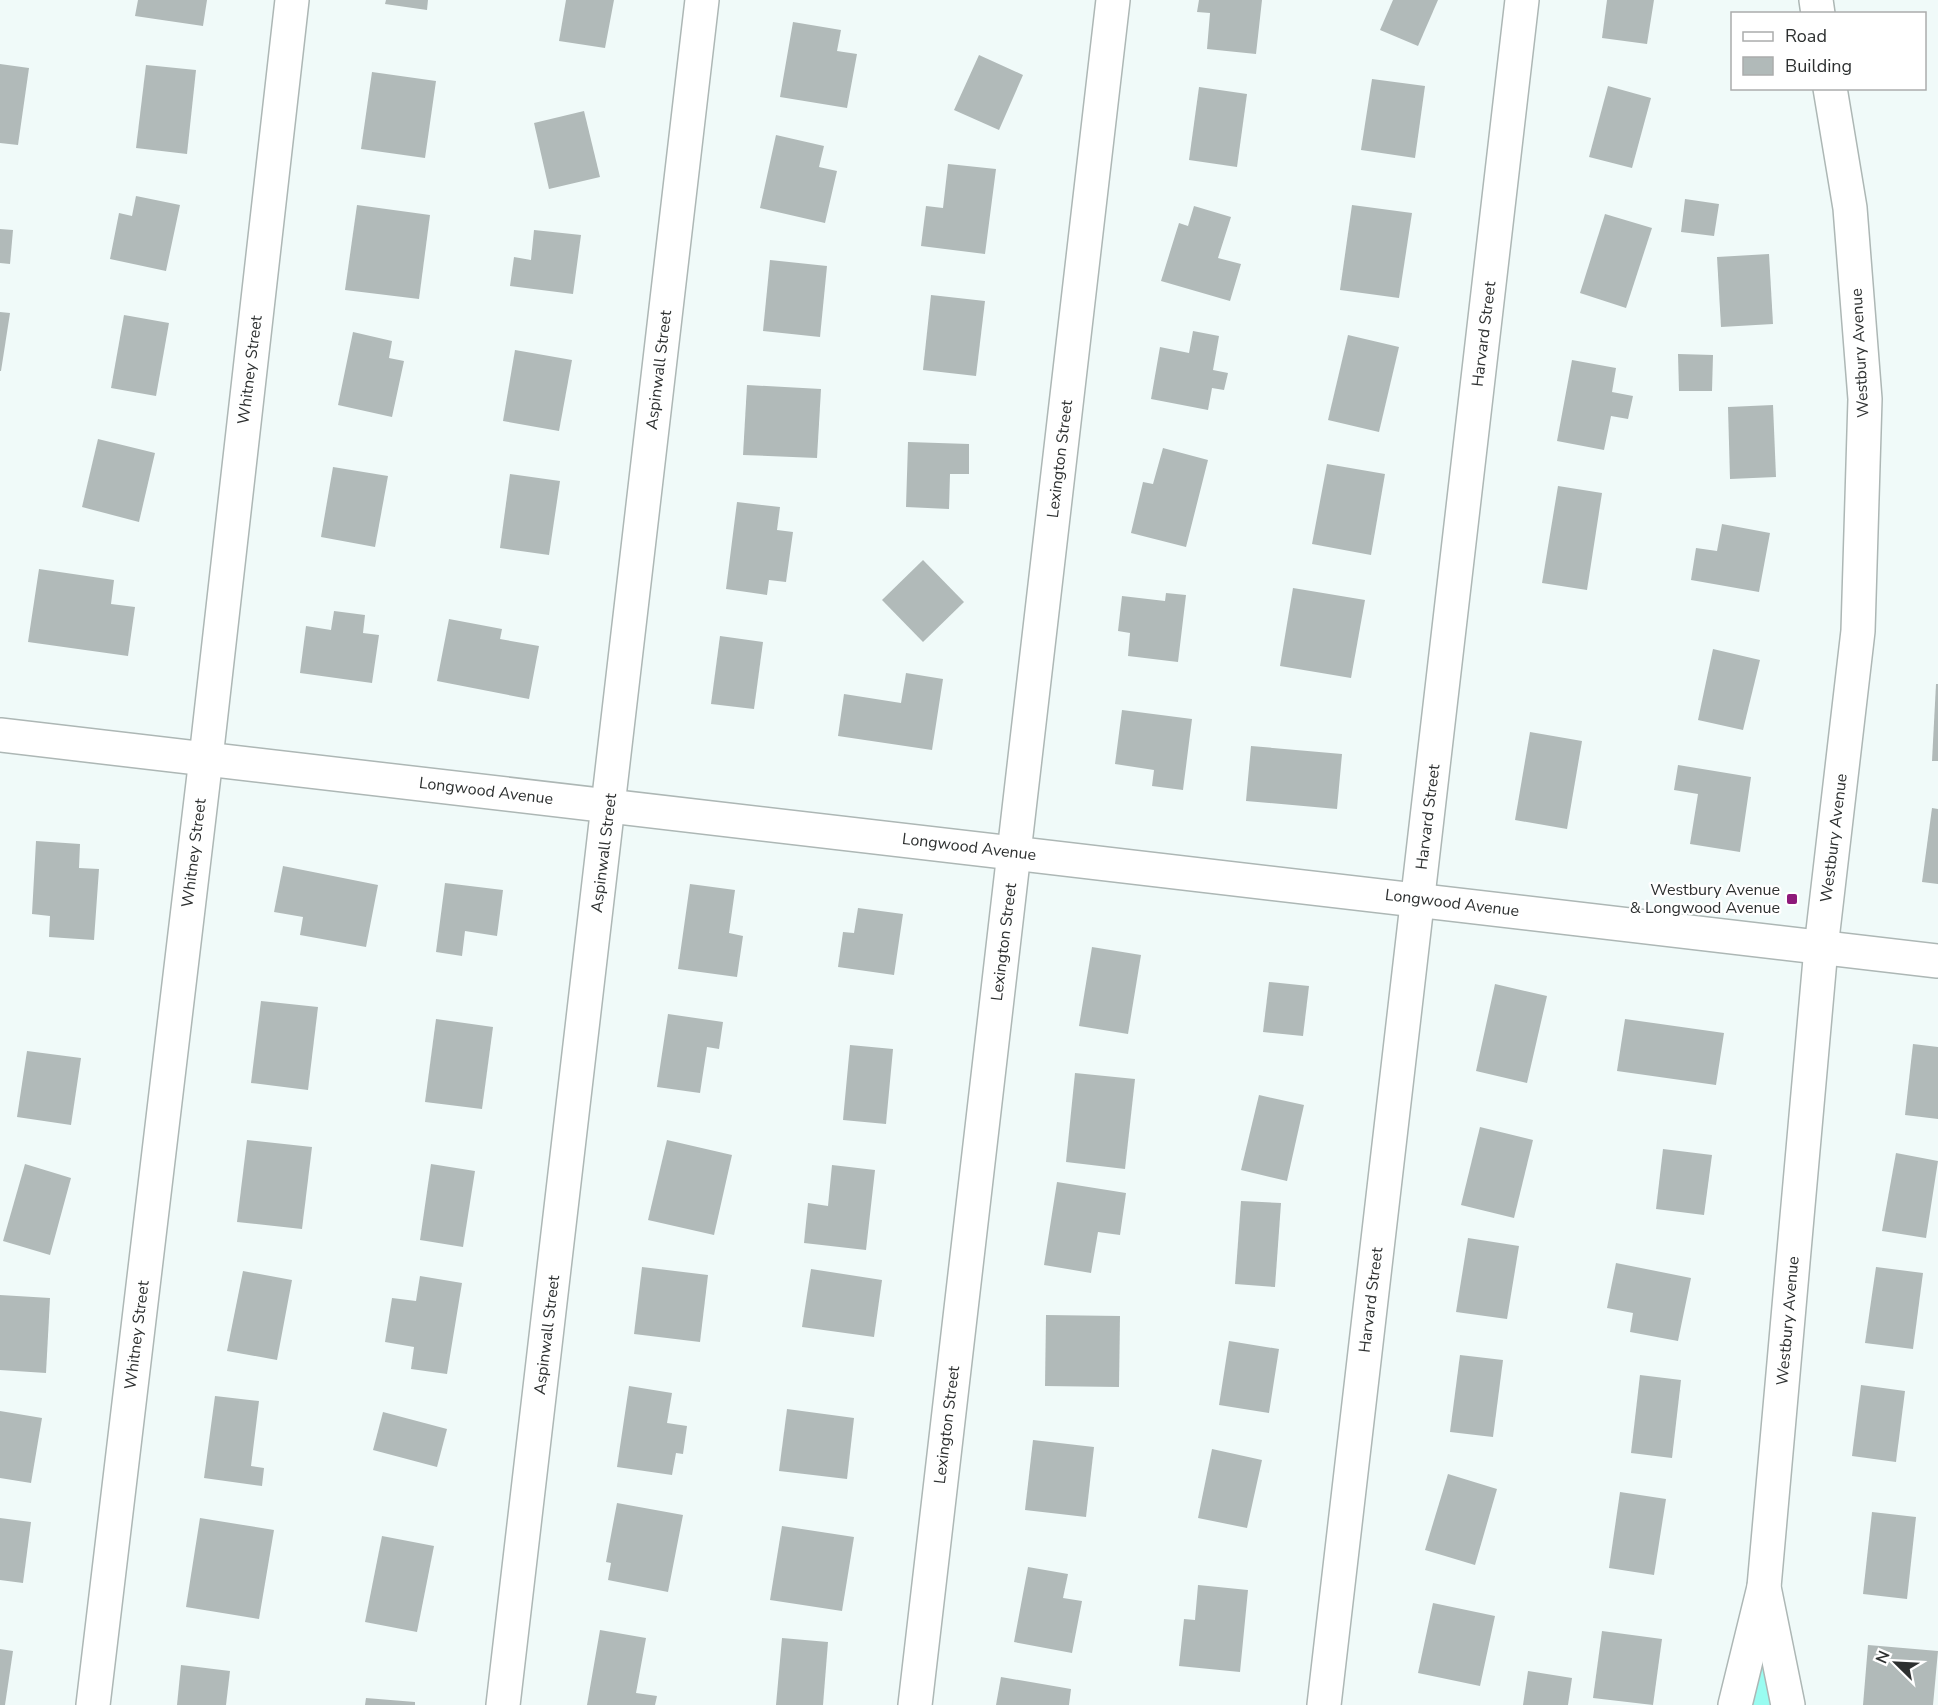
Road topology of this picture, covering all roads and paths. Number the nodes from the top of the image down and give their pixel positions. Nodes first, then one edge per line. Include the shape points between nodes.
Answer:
1 (292, 0) edge
2 (702, 0) edge
3 (1113, 0) edge
4 (1522, 0) edge
5 (1830, 90) edge
6 (0, 735) edge
7 (206, 758) junction
8 (609, 805) junction
9 (1014, 852) junction
10 (1418, 899) junction
11 (1821, 948) junction
12 (1938, 961) edge
13 (1764, 1587) junction
14 (93, 1705) edge
15 (503, 1705) edge
16 (915, 1705) edge
17 (1324, 1705) edge
18 (1735, 1705) edge
19 (1788, 1705) edge

1 - 7 street, Whitney Street
2 - 8 street, Aspinwall Street
3 - 9 street, Lexington Street
4 - 10 street, Harvard Street
5 - 11 street, Westbury Avenue via 1850,208 1865,399 1858,632
6 - 7 street, Longwood Avenue
7 - 8 street, Longwood Avenue
7 - 14 street, Whitney Street
8 - 9 street, Longwood Avenue
8 - 15 street, Aspinwall Street
9 - 10 street, Longwood Avenue
9 - 16 street, Lexington Street
10 - 11 street, Longwood Avenue
10 - 17 street, Harvard Street
11 - 12 street, Longwood Avenue
11 - 13 street, Westbury Avenue
13 - 18 street, Westbury Avenue
13 - 19 street, Westbury Avenue

